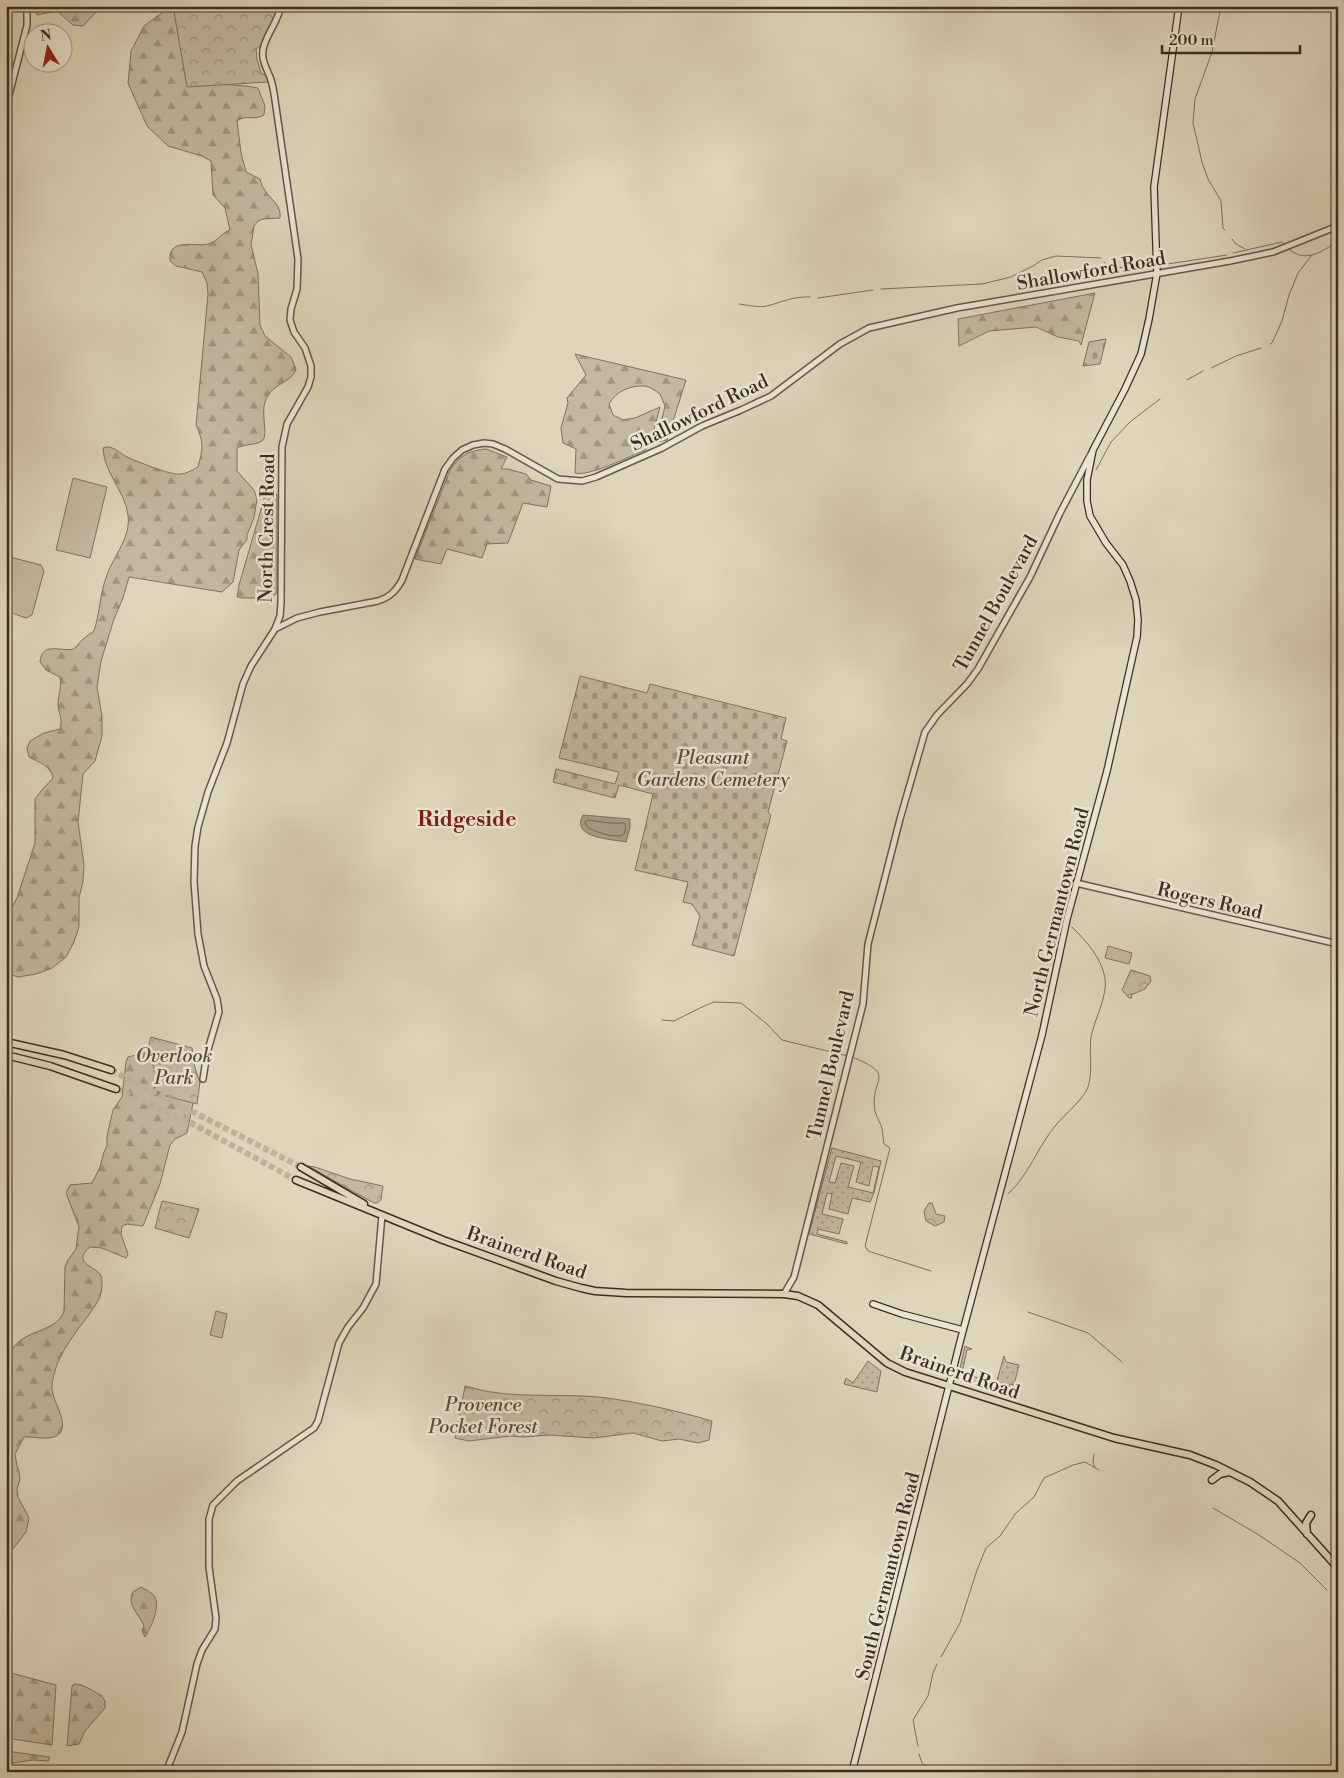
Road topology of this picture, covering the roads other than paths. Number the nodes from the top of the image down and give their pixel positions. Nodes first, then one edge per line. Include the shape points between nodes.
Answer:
1 (27, 6) edge
2 (281, 6) edge
3 (1179, 6) edge
4 (6, 107) edge
5 (1338, 226) edge
6 (1157, 273) junction
7 (1093, 450) junction
8 (275, 630) junction
9 (1076, 883) junction
10 (1338, 944) edge
11 (6, 1042) edge
12 (29, 1046) junction
13 (6, 1055) edge
14 (26, 1060) junction
15 (111, 1070) tunnel mouth
16 (203, 1079) dead end
17 (116, 1089) tunnel mouth
18 (301, 1167) tunnel mouth
19 (296, 1180) tunnel mouth
20 (382, 1215) junction
21 (784, 1294) junction
22 (873, 1304) dead end
23 (963, 1330) junction
24 (949, 1386) junction
25 (1231, 1472) junction
26 (1212, 1480) dead end
27 (1311, 1515) dead end
28 (1307, 1534) junction
29 (1338, 1568) edge
30 (21, 1772) edge
31 (70, 1772) edge
32 (166, 1772) edge
33 (852, 1772) edge

1 - 4 street via 27,25
2 - 8 street, North Crest Road via 262,53 275,100 298,259 297,289 290,320 305,348 311,377 287,424 282,447 281,603
3 - 6 main road, Tunnel Boulevard via 1154,187
5 - 6 street, Shallowford Road via 1273,252
6 - 7 main road, Tunnel Boulevard via 1141,354
6 - 8 street, Shallowford Road via 957,308 869,328 840,344 771,396 702,426 662,448 582,481 558,479 494,444 472,445 453,458 445,469 402,580 392,594 378,601 297,618
7 - 9 main road, North Germantown Road via 1087,480 1090,516 1123,565 1136,600 1138,620 1137,637 1106,771
7 - 21 street, Tunnel Boulevard via 1030,576 978,669 925,732 868,944 863,1004 794,1276
8 - 16 street, North Crest Road via 243,684 208,792 195,846 198,934 204,966 219,1012
9 - 10 street, Rogers Road
9 - 23 main road, North Germantown Road via 1042,1035
11 - 12 main road
12 - 14 main road
12 - 15 main road
13 - 14 main road
14 - 17 main road via 59,1068
18 - 20 main road, Brainerd Road
19 - 20 main road, Brainerd Road
20 - 21 main road, Brainerd Road via 556,1282 595,1291
20 - 32 street via 376,1284 364,1308 339,1343 314,1428 237,1481 213,1505 209,1519 209,1567 215,1629 197,1664 182,1732
21 - 24 main road, Brainerd Road via 798,1296 818,1306 887,1363
22 - 23 main road
23 - 24 main road, North Germantown Road
24 - 25 main road, Brainerd Road via 1114,1438 1199,1458
24 - 33 main road, South Germantown Road
25 - 26 main road
25 - 28 main road, Brainerd Road via 1278,1501
27 - 28 main road via 1306,1523
28 - 29 main road, Brainerd Road
30 - 31 highway

